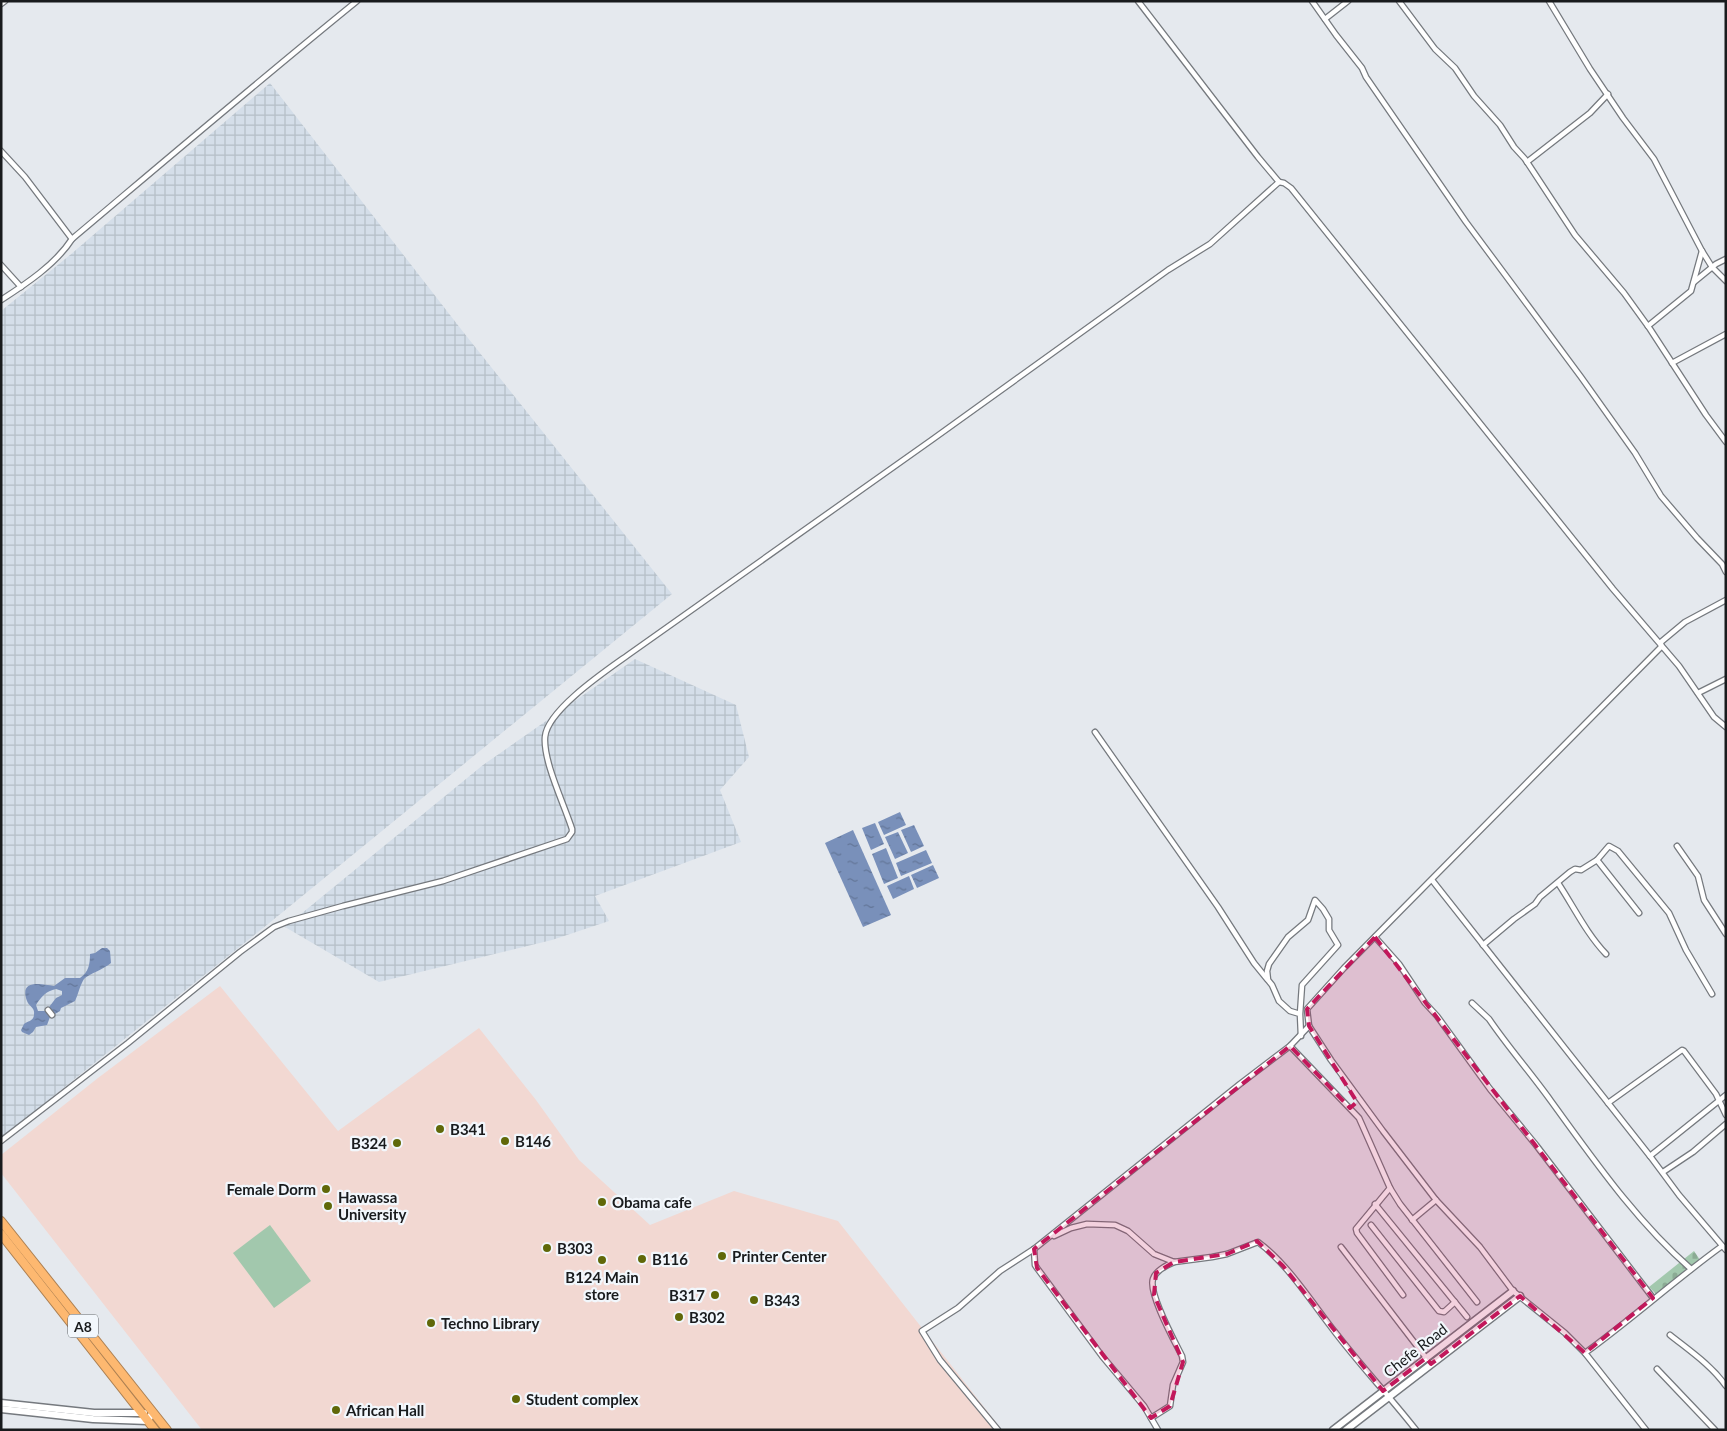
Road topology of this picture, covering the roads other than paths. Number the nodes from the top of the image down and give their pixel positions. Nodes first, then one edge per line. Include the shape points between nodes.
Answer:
1 (5, 1) edge
2 (357, 1) edge
3 (1138, 1) edge
4 (1312, 1) edge
5 (1348, 1) edge
6 (1399, 1) edge
7 (1548, 1) edge
8 (1, 4) edge
9 (1325, 19) junction
10 (1608, 94) junction
11 (1, 151) edge
12 (1527, 162) junction
13 (1279, 182) junction
14 (72, 238) junction
15 (1702, 251) junction
16 (1726, 259) edge
17 (1, 265) edge
18 (1712, 267) junction
19 (1726, 281) edge
20 (1693, 282) junction
21 (21, 287) junction
22 (1, 300) edge
23 (1648, 326) junction
24 (1726, 334) edge
25 (1672, 363) junction
26 (1726, 442) edge
27 (1726, 572) edge
28 (1726, 600) edge
29 (1661, 647) junction
30 (1726, 679) edge
31 (1698, 692) junction
32 (1726, 727) edge
33 (1096, 732) dead end
34 (1677, 846) dead end
35 (1597, 860) junction
36 (1432, 880) junction
37 (1558, 883) junction
38 (1639, 913) dead end
39 (1726, 934) edge
40 (1375, 937) junction
41 (1483, 945) junction
42 (1606, 954) dead end
43 (1268, 980) junction
44 (1712, 994) dead end
45 (1472, 1003) dead end
46 (48, 1010) dead end
47 (1300, 1014) junction
48 (52, 1016) dead end
49 (1309, 1026) junction
50 (1301, 1036) junction
51 (1290, 1046) junction
52 (1726, 1095) edge
53 (1718, 1100) junction
54 (1608, 1103) junction
55 (1726, 1114) edge
56 (1726, 1124) edge
57 (1, 1141) edge
58 (1650, 1156) junction
59 (1663, 1172) junction
60 (1390, 1188) junction
61 (1436, 1200) junction
62 (1376, 1204) junction
63 (1412, 1220) junction
64 (1, 1222) edge
65 (1371, 1226) dead end
66 (1, 1234) edge
67 (1046, 1240) junction
68 (1341, 1247) dead end
69 (1034, 1248) junction
70 (1724, 1248) edge
71 (1174, 1262) junction
72 (1691, 1269) junction
73 (1513, 1291) junction
74 (1403, 1295) dead end
75 (1520, 1296) junction
76 (1653, 1298) junction
77 (1455, 1302) junction
78 (1477, 1302) dead end
79 (1467, 1317) dead end
80 (1670, 1335) dead end
81 (1585, 1353) junction
82 (1426, 1358) junction
83 (1431, 1364) junction
84 (1657, 1369) dead end
85 (1726, 1386) edge
86 (1383, 1391) junction
87 (1389, 1397) junction
88 (1, 1403) edge
89 (1, 1409) edge
90 (152, 1413) junction
91 (141, 1414) junction
92 (94, 1416) junction
93 (1152, 1418) junction
94 (148, 1421) junction
95 (155, 1430) edge
96 (166, 1430) edge
97 (998, 1430) edge
98 (1158, 1430) edge
99 (1333, 1430) edge
100 (1346, 1430) edge
101 (1416, 1430) edge
102 (1646, 1430) edge
103 (1715, 1430) edge

1 - 8 street
2 - 14 street
3 - 13 street
4 - 9 street
5 - 9 street
6 - 12 street
7 - 10 street
9 - 27 street via 1466,222 1624,438 1661,496
10 - 12 street via 1590,113
10 - 15 street via 1654,159
11 - 14 street
12 - 23 street via 1575,235
13 - 29 street via 1291,188
13 - 57 street via 1210,244 1160,276 650,639 565,705 549,722 544,739 572,828 567,839 443,881 274,927
14 - 21 street via 57,258
15 - 18 street
15 - 20 street
16 - 18 street
17 - 21 street
18 - 19 street
18 - 20 street
20 - 23 street via 1687,295
21 - 22 street
23 - 25 street
24 - 25 street
25 - 26 street
28 - 29 street via 1685,622 1661,642
29 - 31 street
29 - 36 street
30 - 31 street
31 - 32 street via 1714,717
33 - 43 street
34 - 39 street via 1698,876 1704,900
35 - 37 street via 1581,870 1575,869
35 - 38 street
35 - 44 street via 1609,846 1618,851 1669,913
36 - 40 street
36 - 41 street
37 - 41 street
37 - 42 street via 1583,925
40 - 49 street via 1310,1004 1307,1009
40 - 76 street via 1399,964 1490,1089
41 - 54 street
43 - 47 street via 1280,1001 1290,1011
43 - 47 street via 1269,964 1288,937 1308,920 1315,900 1329,919 1329,930 1338,945 1302,984
45 - 72 street via 1488,1019 1606,1176 1668,1248
46 - 48 street
47 - 50 street
49 - 50 street
49 - 61 street via 1382,1131
50 - 51 street
51 - 60 street via 1359,1118
51 - 67 street
52 - 53 street
53 - 54 street via 1682,1050
53 - 55 street
53 - 58 street
54 - 58 street
56 - 59 street
58 - 59 street
59 - 70 street
60 - 62 street
60 - 63 street
61 - 63 street
61 - 73 street via 1480,1247
62 - 74 street via 1356,1228 1356,1233
62 - 77 street
63 - 78 street
64 - 90 highway, A8
65 - 77 street via 1439,1311 1444,1312
66 - 91 highway, A8
67 - 69 street
67 - 71 street via 1087,1224 1115,1225 1128,1231 1154,1254
68 - 82 street
69 - 93 street via 1037,1268
69 - 97 street via 1000,1271 958,1308 922,1331 940,1360
70 - 72 street
71 - 86 street via 1227,1254 1258,1242 1283,1266
71 - 93 street via 1156,1273 1152,1287 1183,1362 1173,1385 1170,1406
72 - 76 street
73 - 75 street
73 - 82 street, Chefe Road
75 - 81 street
75 - 83 street, Chefe Road
76 - 81 street
77 - 79 street
80 - 85 street via 1718,1374
81 - 102 street
82 - 83 street
82 - 86 street, Chefe Road
83 - 87 street, Chefe Road
84 - 103 street
86 - 87 street
86 - 99 street, Chefe Road
87 - 100 street, Chefe Road
87 - 101 street
88 - 92 street
89 - 92 street
90 - 91 street
90 - 94 street
90 - 96 highway, A8
91 - 92 street
91 - 94 highway, A8
92 - 94 street
93 - 98 street
94 - 95 highway, A8

